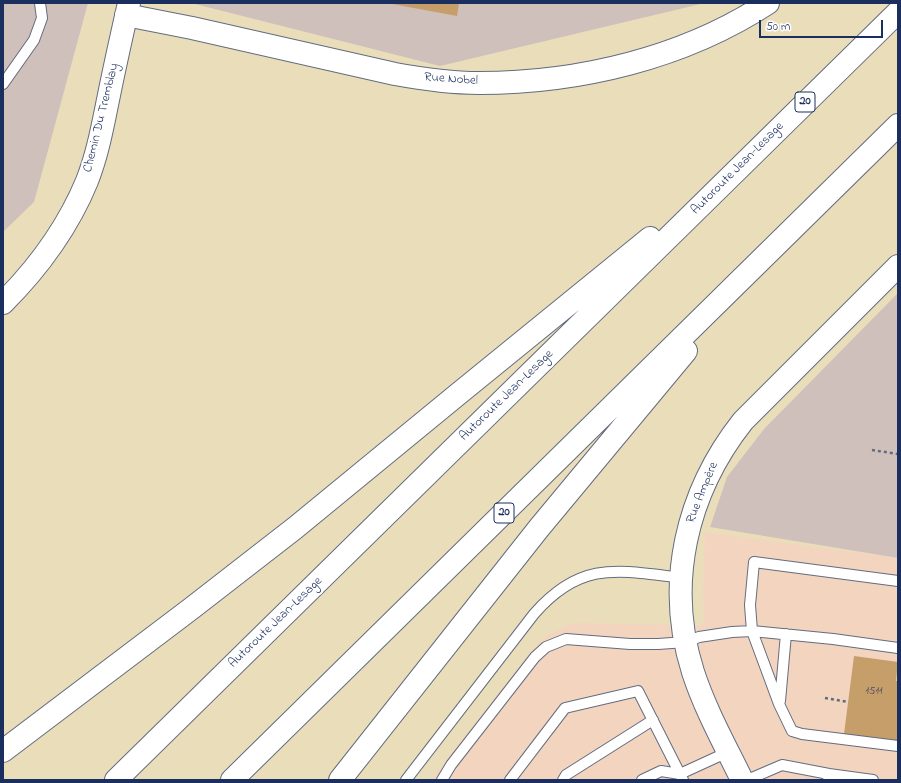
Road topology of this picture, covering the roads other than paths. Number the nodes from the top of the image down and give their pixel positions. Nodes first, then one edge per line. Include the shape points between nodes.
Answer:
1 (40, 3) edge
2 (768, 3) edge
3 (127, 9) edge
4 (898, 12) edge
5 (3, 84) edge
6 (898, 124) edge
7 (744, 162) junction
8 (776, 244) junction
9 (898, 266) edge
10 (3, 302) edge
11 (682, 578) junction
12 (898, 581) edge
13 (752, 631) junction
14 (786, 634) junction
15 (686, 642) junction
16 (898, 648) edge
17 (780, 704) junction
18 (653, 720) junction
19 (898, 746) edge
20 (3, 751) edge
21 (728, 752) junction
22 (682, 777) edge
23 (828, 777) edge
24 (116, 780) edge
25 (232, 780) edge
26 (340, 780) edge
27 (406, 780) edge
28 (442, 780) edge
29 (510, 780) edge
30 (563, 780) edge
31 (642, 780) edge
32 (742, 780) edge
33 (747, 780) edge
34 (873, 780) edge

1 - 5 lane via 42,18 34,40
2 - 3 main road, Rue Nobel via 718,32 635,62 563,77 479,83 394,74 192,28
3 - 10 main road, Chemin Du Tremblay via 97,151 87,180 72,212 47,254
4 - 7 main road, Autoroute Jean-Lesage / 20
6 - 8 main road, 20
7 - 20 main road via 295,528
7 - 24 main road, Autoroute Jean-Lesage / 20
8 - 25 main road, 20
8 - 26 main road via 539,528
9 - 11 main road, Rue Ampère via 765,398 729,439 711,469 696,504 684,548
11 - 15 main road, Rue Ampère via 682,611
11 - 27 lane via 633,572 603,572 581,578 560,591 534,614
12 - 13 lane via 754,562 750,605
13 - 14 lane
13 - 15 lane via 699,637
13 - 17 lane
14 - 16 lane
14 - 17 lane
15 - 21 main road, Rue Ampère via 701,693
15 - 28 lane via 630,644 566,639 546,647 529,664 451,764
17 - 19 lane via 790,728 796,733
18 - 22 lane
18 - 29 lane via 638,691 565,708
18 - 30 lane via 566,775
21 - 22 lane
21 - 32 main road, Rue Ampère
22 - 31 lane via 661,771
23 - 33 lane via 782,765
23 - 34 lane

